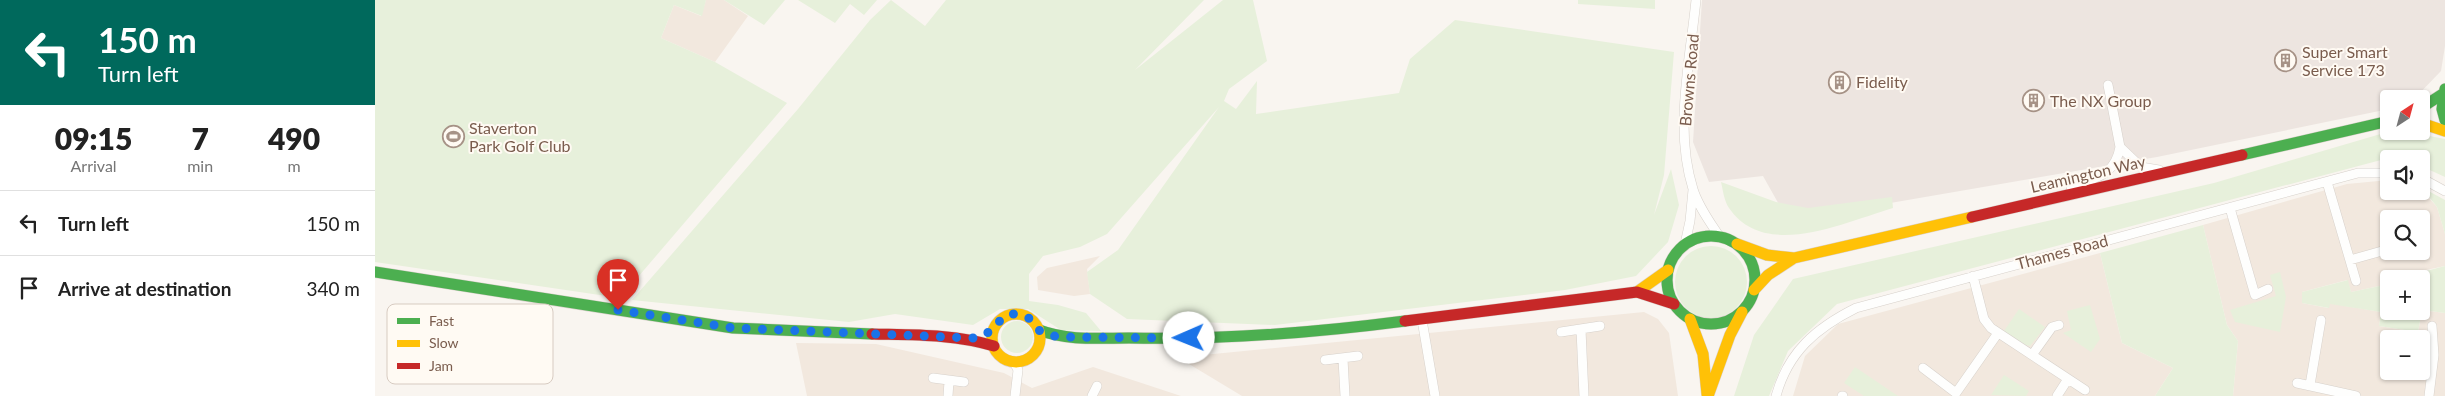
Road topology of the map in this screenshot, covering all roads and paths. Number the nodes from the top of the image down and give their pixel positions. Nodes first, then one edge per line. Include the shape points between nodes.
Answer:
1 (1696, 0) edge
2 (2108, 85) dead end
3 (2444, 91) edge
4 (2430, 101) edge
5 (2445, 120) edge
6 (2380, 123) edge
7 (2430, 126) edge
8 (2445, 132) edge
9 (2120, 147) junction
10 (2169, 172) junction
11 (2380, 173) edge
12 (2327, 182) junction
13 (2430, 183) edge
14 (1693, 190) junction
15 (2445, 191) edge
16 (2048, 200) junction
17 (2230, 208) junction
18 (1719, 236) junction
19 (1685, 244) junction
20 (1737, 244) junction
21 (2380, 252) edge
22 (1795, 258) junction
23 (2350, 260) junction
24 (1668, 270) junction
25 (375, 272) edge
26 (1973, 276) junction
27 (2356, 281) dead end
28 (2268, 289) dead end
29 (1754, 290) junction
30 (1637, 292) junction
31 (1674, 304) junction
32 (1745, 308) junction
33 (1690, 319) junction
34 (1422, 320) junction
35 (2321, 320) dead end
36 (2059, 325) dead end
37 (1600, 326) dead end
38 (2432, 326) dead end
39 (993, 330) junction
40 (1039, 330) junction
41 (1581, 330) junction
42 (1561, 332) dead end
43 (1998, 333) junction
44 (1058, 337) junction
45 (971, 338) junction
46 (994, 346) junction
47 (1039, 346) junction
48 (2032, 355) junction
49 (1358, 356) dead end
50 (1343, 359) junction
51 (1325, 360) dead end
52 (1020, 361) junction
53 (1923, 368) dead end
54 (933, 378) dead end
55 (2068, 379) junction
56 (949, 381) junction
57 (964, 382) dead end
58 (2297, 383) dead end
59 (2310, 385) junction
60 (1097, 386) dead end
61 (2085, 390) dead end
62 (1090, 395) edge
63 (948, 396) edge
64 (1015, 396) edge
65 (1345, 396) edge
66 (1435, 396) edge
67 (1585, 396) edge
68 (1708, 396) edge
69 (1776, 396) edge
70 (2057, 396) edge
71 (2353, 396) edge
72 (2429, 396) edge

1 - 14 street, Browns Road via 1684,112 1685,150
2 - 9 street
3 - 4 main road
3 - 5 main road via 2442,109
6 - 10 main road, Leamington Way
7 - 8 main road
9 - 10 street via 2141,167
9 - 16 street via 2111,170
10 - 16 main road, Leamington Way
11 - 12 street, Thames Road via 2359,172
12 - 17 street, Thames Road
12 - 23 street
13 - 15 street
14 - 18 street, Browns Road
14 - 19 street, Browns Road
16 - 22 main road, Leamington Way
17 - 26 street, Thames Road
17 - 28 street via 2255,295
18 - 19 main road via 1703,236
18 - 20 main road
19 - 24 main road via 1672,258
20 - 22 main road, Leamington Way via 1767,255
20 - 29 main road via 1753,266
21 - 23 street
22 - 29 main road, Leamington Way via 1768,275
23 - 27 street
24 - 30 main road
24 - 31 main road via 1667,288
25 - 45 main road via 733,328
26 - 43 street via 1984,319
26 - 69 street, Thames Road via 1856,308 1833,319 1794,354
29 - 32 main road
30 - 31 main road
30 - 34 main road
31 - 33 main road
32 - 33 main road via 1734,318 1722,322 1703,323
32 - 68 main road via 1729,335
33 - 68 main road via 1703,354
34 - 44 main road via 1315,334 1171,339
34 - 66 street
35 - 59 street
36 - 48 street via 2052,327
37 - 41 street
38 - 72 street via 2434,368
39 - 40 main road via 1004,317 1014,314 1029,318
39 - 45 main road
39 - 46 main road
40 - 44 main road
40 - 47 main road
41 - 42 street
41 - 67 street
43 - 48 street
43 - 53 street via 1956,393
44 - 47 main road
45 - 46 main road
46 - 52 main road via 1000,356
47 - 52 main road via 1034,354
48 - 55 street
49 - 50 street
50 - 51 street
50 - 65 street
52 - 64 street
54 - 56 street
55 - 61 street
55 - 70 street
56 - 57 street
56 - 63 street
58 - 59 street
59 - 71 street
60 - 62 street

